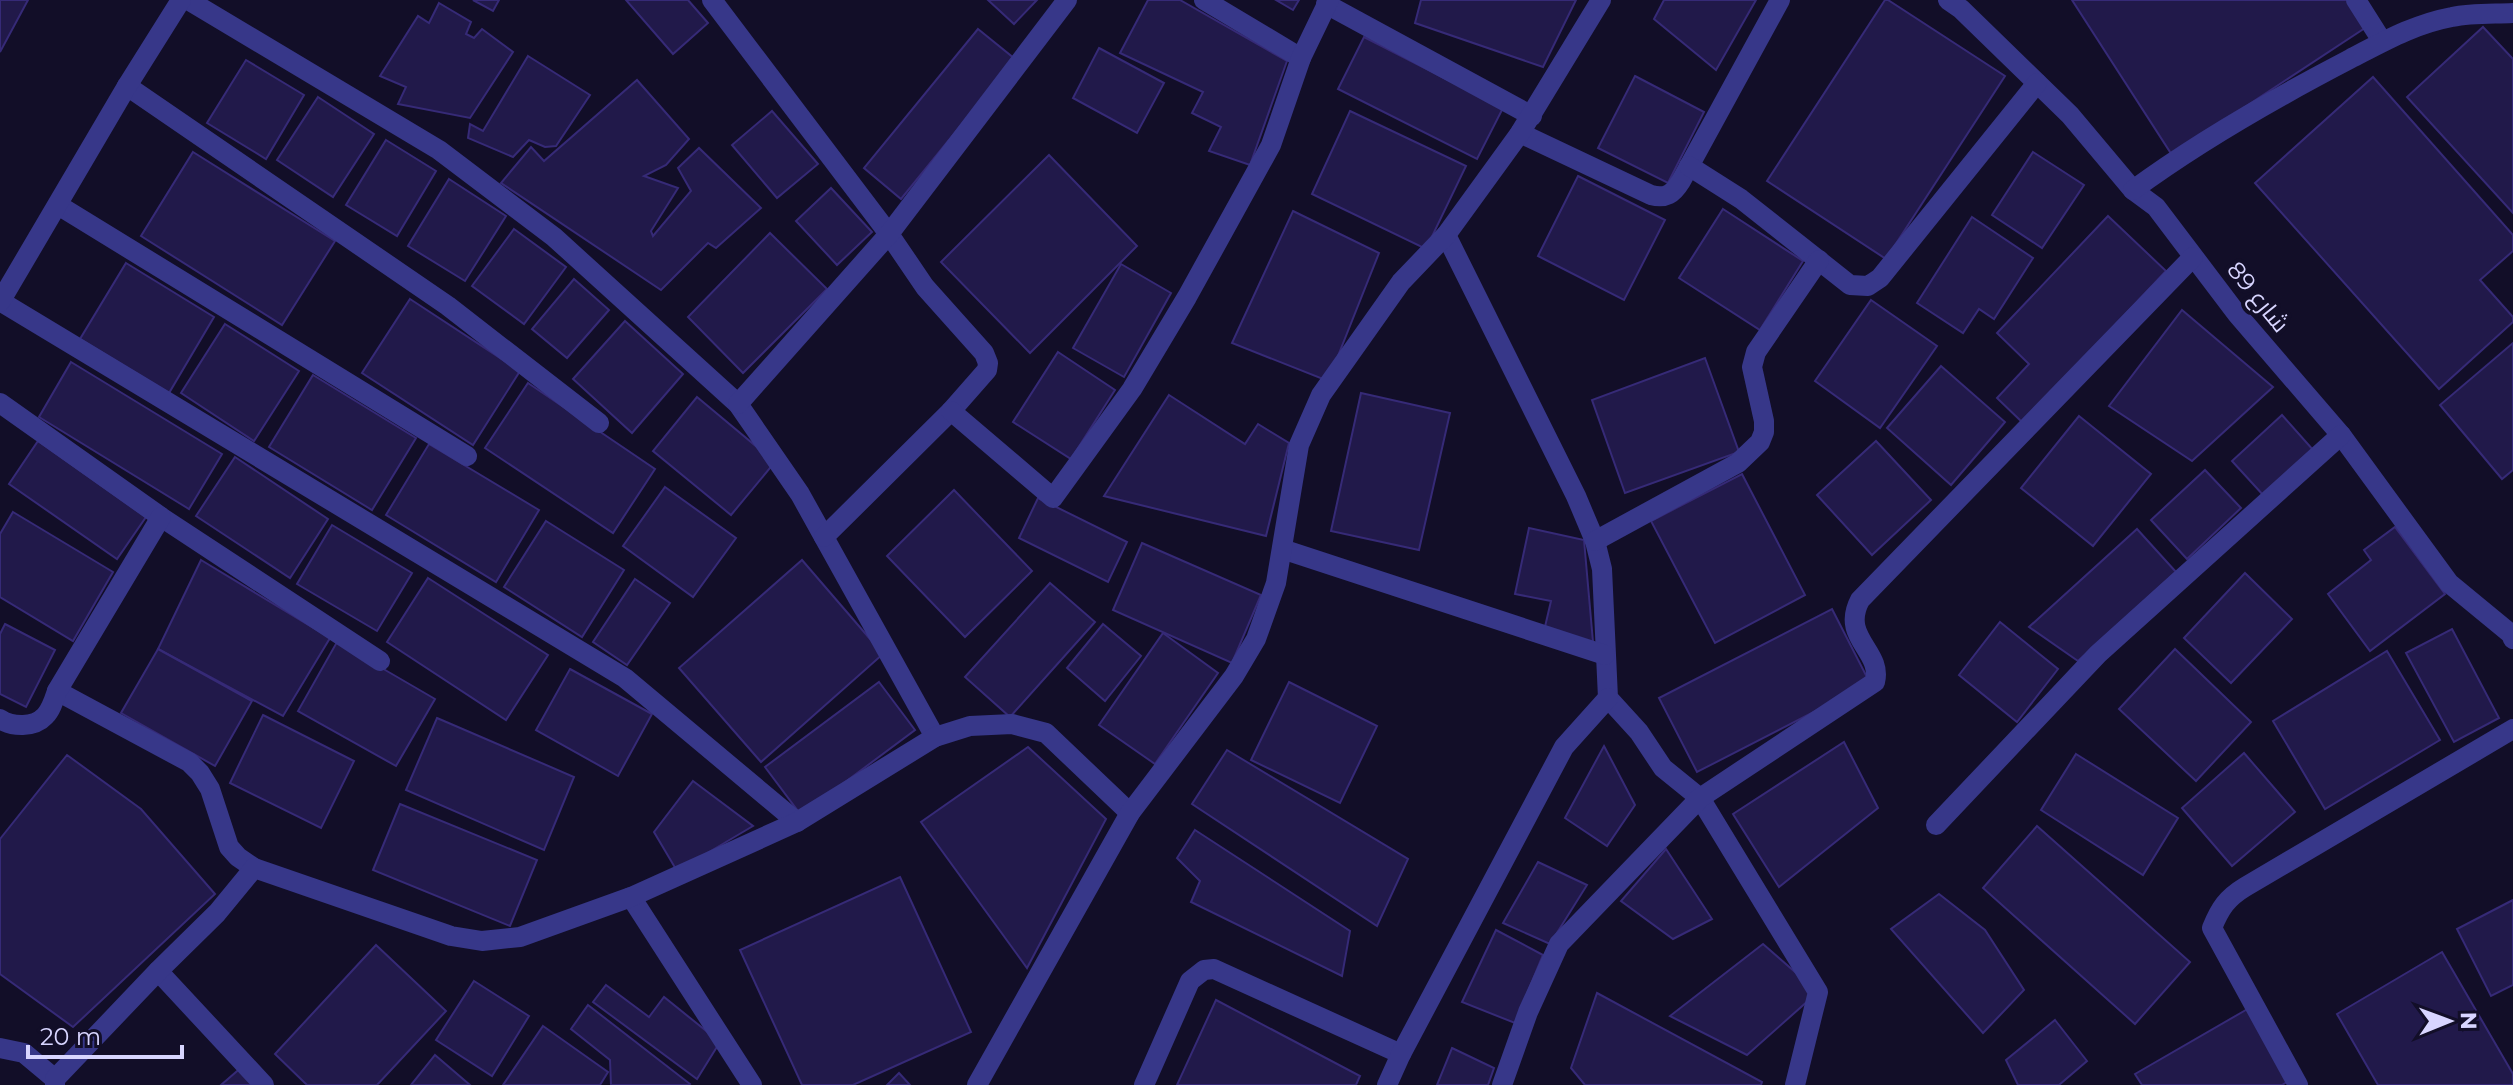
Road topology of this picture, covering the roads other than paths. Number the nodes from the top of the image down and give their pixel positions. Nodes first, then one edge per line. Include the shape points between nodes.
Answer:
1 (181, 0) edge
2 (188, 0) edge
3 (712, 0) edge
4 (1067, 0) edge
5 (1204, 0) edge
6 (1601, 0) edge
7 (1780, 0) edge
8 (2356, 0) edge
9 (1328, 2) edge
10 (1961, 3) edge
11 (2513, 13) edge
12 (2382, 41) junction
13 (1301, 58) junction
14 (2037, 83) junction
15 (127, 86) junction
16 (1526, 124) junction
17 (1689, 166) junction
18 (2133, 190) junction
19 (58, 205) junction
20 (889, 234) junction
21 (1446, 235) junction
22 (2193, 257) junction
23 (1819, 260) junction
24 (0, 302) edge
25 (0, 403) edge
26 (738, 404) junction
27 (951, 411) junction
28 (599, 423) dead end
29 (2341, 435) junction
30 (467, 456) dead end
31 (161, 517) junction
32 (824, 537) junction
33 (1595, 541) junction
34 (1282, 549) junction
35 (2512, 635) edge
36 (1605, 655) junction
37 (380, 661) dead end
38 (57, 691) junction
39 (1608, 698) junction
40 (3, 726) edge
41 (2513, 729) edge
42 (935, 737) junction
43 (1700, 798) junction
44 (1130, 813) junction
45 (797, 822) junction
46 (1936, 825) dead end
47 (254, 868) junction
48 (631, 897) junction
49 (158, 971) junction
50 (0, 1048) edge
51 (1401, 1054) junction
52 (743, 1081) edge
53 (55, 1082) edge
54 (264, 1085) edge
55 (977, 1085) edge
56 (1144, 1085) edge
57 (1387, 1085) edge
58 (1502, 1085) edge
59 (1795, 1085) edge
60 (2298, 1085) edge

1 - 15 street
2 - 26 street via 439,150 554,237
3 - 20 street
4 - 20 street
5 - 13 street
6 - 16 street
7 - 17 street
8 - 12 street
9 - 13 street
9 - 16 street
10 - 14 street, شارع 89
11 - 12 street via 2453,17
12 - 18 street via 2211,137
13 - 27 street via 1271,145 1195,284 1132,389 1053,498
14 - 18 street, شارع 89
14 - 23 street via 1880,278 1868,286 1850,285
15 - 19 street
15 - 28 street via 448,306
16 - 17 street via 1658,197 1675,191
16 - 21 street
17 - 23 street
18 - 22 street, شارع 89 via 2156,207
19 - 24 street
19 - 30 street
20 - 26 street
20 - 27 street via 988,363
21 - 33 street
21 - 34 street via 1401,282 1321,395 1299,445
22 - 29 street, شارع 89
22 - 43 street via 1860,600 1854,624 1877,670 1875,682
23 - 33 street via 1756,352 1752,367 1764,421 1760,442 1738,463
24 - 45 street via 625,678
25 - 31 street
26 - 32 street
27 - 32 street
29 - 35 street, شارع 89 via 2449,583
29 - 46 street via 2098,654
31 - 37 street
31 - 38 street
32 - 42 street
33 - 36 street via 1602,569
34 - 36 street
34 - 44 street via 1256,639
36 - 39 street
38 - 40 street via 38,722
38 - 47 street via 189,762 210,789 229,847
39 - 43 street via 1663,768
39 - 51 street via 1564,747
41 - 60 street via 2245,887 2220,908 2212,928
42 - 44 street via 970,726 1012,724 1046,733
42 - 45 street
43 - 58 street via 1559,944
43 - 59 street via 1818,992
44 - 55 street
45 - 48 street
47 - 48 street via 451,936 482,941 520,937
47 - 49 street
48 - 52 street
49 - 53 street
49 - 54 street
50 - 53 street via 24,1053
51 - 56 street via 1214,969 1204,970 1190,981
51 - 57 street

